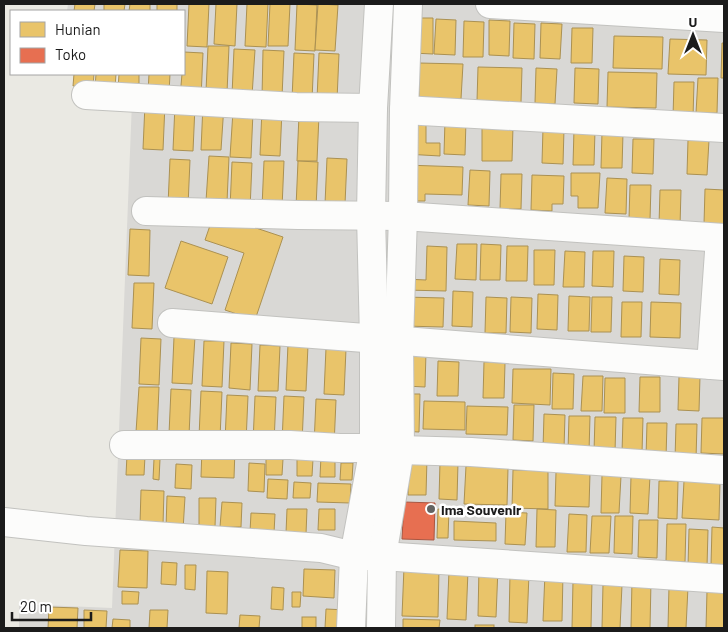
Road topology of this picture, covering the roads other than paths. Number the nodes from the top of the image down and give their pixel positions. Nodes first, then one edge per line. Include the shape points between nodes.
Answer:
1 (379, 4) edge
2 (408, 4) edge
3 (490, 4) edge
4 (724, 18) edge
5 (86, 95) dead end
6 (373, 108) junction
7 (404, 110) junction
8 (724, 128) edge
9 (146, 211) dead end
10 (371, 215) junction
11 (403, 216) junction
12 (722, 238) edge
13 (172, 323) dead end
14 (386, 340) junction
15 (718, 365) edge
16 (124, 444) dead end
17 (387, 449) junction
18 (724, 470) edge
19 (4, 522) edge
20 (354, 556) junction
21 (382, 556) junction
22 (724, 579) edge
23 (351, 628) edge
24 (381, 628) edge

1 - 6 street
2 - 7 street
3 - 4 street
5 - 6 street
6 - 10 street
7 - 8 street
7 - 11 street
9 - 10 street
10 - 11 street
10 - 14 street
11 - 12 street
11 - 14 street
12 - 15 street
13 - 14 street
14 - 15 street
14 - 17 street
16 - 17 street
17 - 18 street
17 - 20 street
17 - 21 street
19 - 20 street via 321,548
20 - 21 street
20 - 23 street
21 - 22 street
21 - 24 street

